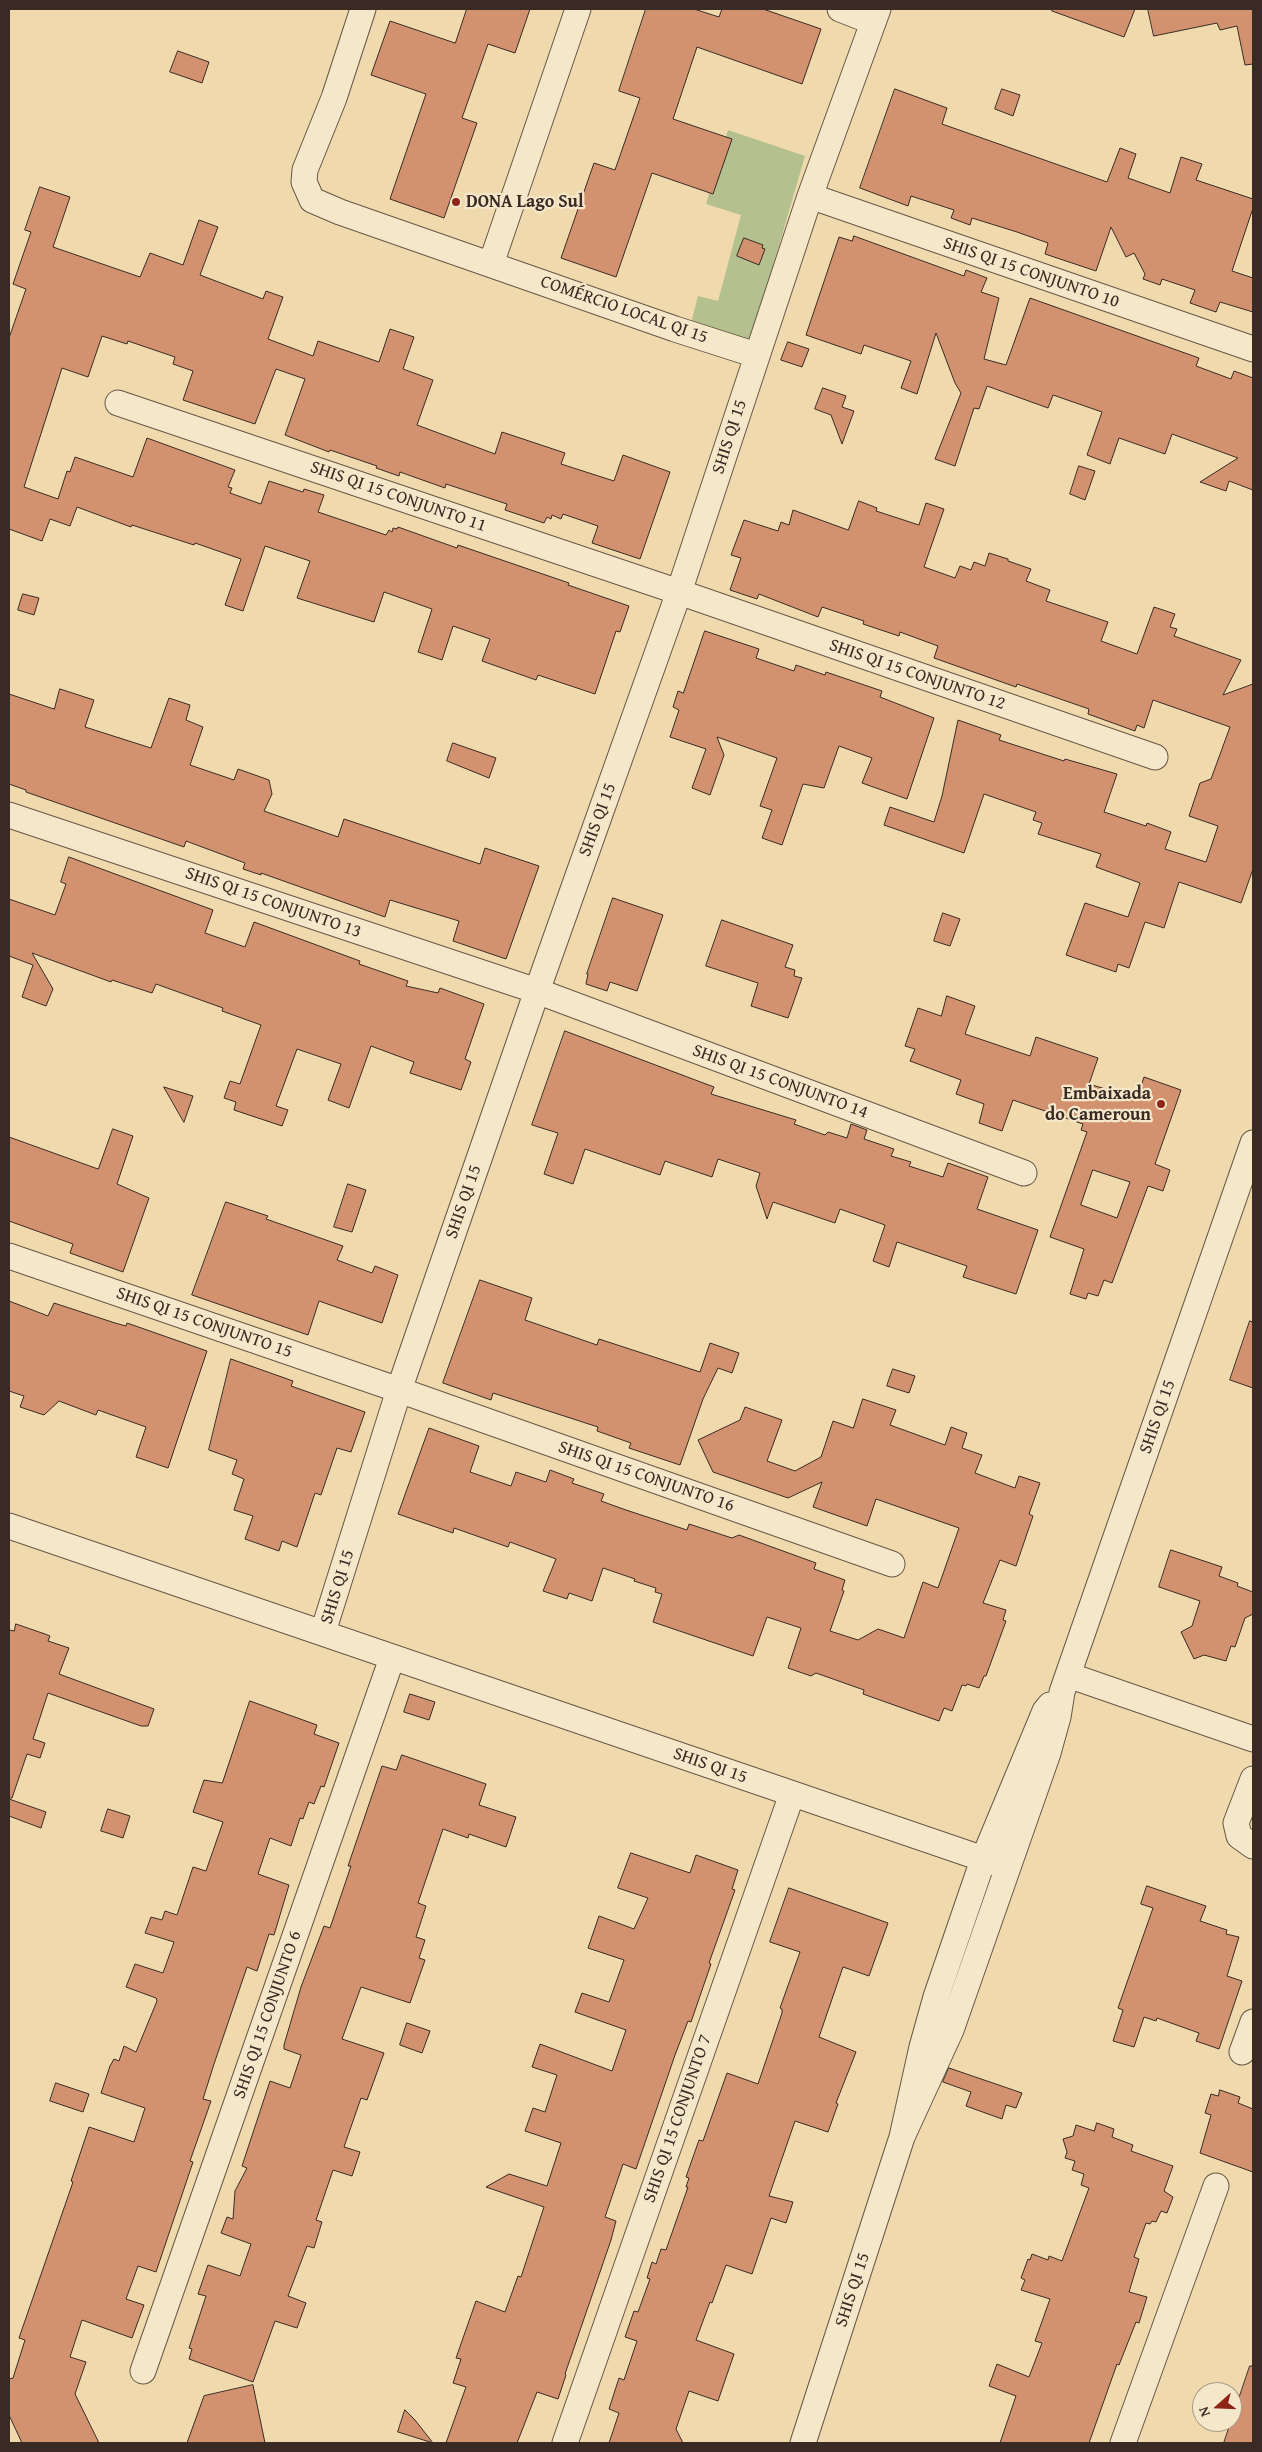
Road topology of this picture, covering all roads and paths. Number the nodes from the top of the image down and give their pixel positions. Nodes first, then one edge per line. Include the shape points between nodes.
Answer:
1 (363, 9) edge
2 (578, 9) edge
3 (840, 9) edge
4 (875, 15) edge
5 (810, 196) junction
6 (491, 264) junction
7 (1253, 349) edge
8 (756, 354) junction
9 (118, 402) dead end
10 (679, 592) junction
11 (1155, 757) dead end
12 (9, 814) edge
13 (537, 991) junction
14 (1253, 1143) edge
15 (1024, 1173) dead end
16 (9, 1256) edge
17 (400, 1390) junction
18 (9, 1526) edge
19 (892, 1564) dead end
20 (323, 1632) junction
21 (392, 1658) junction
22 (1065, 1683) junction
23 (1251, 1732) edge
24 (1253, 1779) edge
25 (792, 1794) junction
26 (1253, 1846) edge
27 (983, 1860) junction
28 (1007, 1867) junction
29 (1253, 2022) edge
30 (1242, 2052) dead end
31 (902, 2137) junction
32 (1216, 2186) dead end
33 (143, 2371) dead end
34 (812, 2441) edge
35 (565, 2443) edge
36 (1123, 2443) edge

1 - 6 street, COMÉRCIO LOCAL QI 15 via 334,98 305,170 304,182 312,200
2 - 6 street
3 - 4 street
4 - 5 street, SHIS QI 15
5 - 7 street, SHIS QI 15 CONJUNTO 10
5 - 8 street, SHIS QI 15
6 - 8 street, COMÉRCIO LOCAL QI 15
8 - 10 street, SHIS QI 15
9 - 10 street, SHIS QI 15 CONJUNTO 11
10 - 11 street, SHIS QI 15 CONJUNTO 12
10 - 13 street, SHIS QI 15
12 - 13 street, SHIS QI 15 CONJUNTO 13
13 - 15 street, SHIS QI 15 CONJUNTO 14
13 - 17 street, SHIS QI 15
14 - 22 street, SHIS QI 15
16 - 17 street, SHIS QI 15 CONJUNTO 15
17 - 19 street, SHIS QI 15 CONJUNTO 16
17 - 20 street, SHIS QI 15
18 - 20 street, SHIS QI 15
20 - 21 street, SHIS QI 15
21 - 25 street, SHIS QI 15
21 - 33 street, SHIS QI 15 CONJUNTO 6
22 - 23 street
22 - 27 street, SHIS QI 15 via 1045,1711
22 - 28 street, SHIS QI 15 via 1048,1753
24 - 26 street via 1236,1823 1239,1836
25 - 27 street, SHIS QI 15
25 - 35 street, SHIS QI 15 CONJUNTO 7
27 - 28 street, SHIS QI 15
27 - 31 street, SHIS QI 15 via 936,1998
28 - 31 street, SHIS QI 15 via 950,2030
29 - 30 street
31 - 34 street, SHIS QI 15
32 - 36 street

